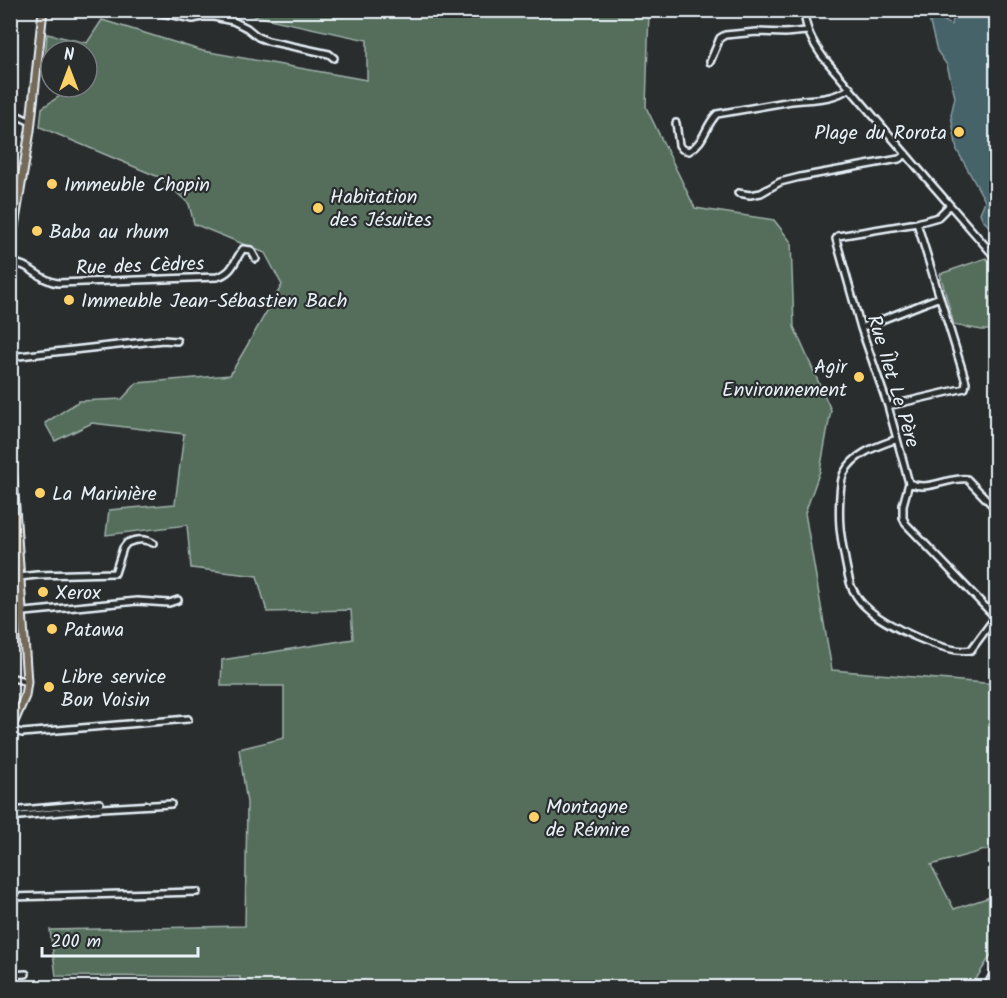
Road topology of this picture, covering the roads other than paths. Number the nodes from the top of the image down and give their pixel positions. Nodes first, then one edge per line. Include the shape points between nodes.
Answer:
1 (42, 10) edge
2 (147, 10) edge
3 (804, 10) edge
4 (807, 31) junction
5 (334, 58) dead end
6 (710, 62) dead end
7 (850, 88) junction
8 (10, 112) edge
9 (31, 122) junction
10 (676, 123) dead end
11 (906, 154) junction
12 (738, 193) dead end
13 (950, 205) junction
14 (917, 223) junction
15 (10, 250) edge
16 (996, 258) edge
17 (256, 259) dead end
18 (10, 263) edge
19 (940, 297) junction
20 (861, 328) junction
21 (177, 341) dead end
22 (10, 357) edge
23 (888, 406) junction
24 (10, 435) edge
25 (897, 439) junction
26 (909, 483) junction
27 (996, 509) edge
28 (14, 530) edge
29 (153, 543) dead end
30 (19, 577) junction
31 (10, 592) edge
32 (21, 597) junction
33 (178, 600) dead end
34 (22, 614) junction
35 (996, 617) edge
36 (10, 676) edge
37 (27, 682) junction
38 (189, 719) dead end
39 (11, 731) edge
40 (100, 803) dead end
41 (171, 804) dead end
42 (10, 811) edge
43 (10, 817) edge
44 (197, 892) dead end
45 (10, 897) edge
46 (996, 969) edge
47 (26, 974) dead end
48 (10, 975) edge
49 (986, 987) edge

1 - 9 main road
2 - 5 street via 193,19 214,17 233,21 268,41
3 - 4 street
4 - 6 street via 725,35
4 - 7 street
7 - 10 street via 816,100 717,114 697,146 688,151 680,145
7 - 11 street
8 - 9 street
9 - 15 main road
11 - 12 street via 899,159 780,182 761,193
11 - 13 street
13 - 14 street, Rue Îlet Le Père via 938,217
13 - 16 street
14 - 19 street
14 - 20 street, Rue Îlet Le Père via 836,239
17 - 18 street, Rue des Cèdres via 251,250 243,249 226,275 217,277 58,283 42,279 26,266
19 - 20 street
19 - 23 street via 965,388
20 - 23 street, Rue Îlet Le Père
21 - 22 street
23 - 25 street, Rue Îlet Le Père
24 - 28 main road
25 - 26 street, Rue Îlet Le Père
25 - 35 street via 860,454 841,481 840,527 851,588 866,608 887,624 950,649 971,650
26 - 27 street via 921,487 967,479
26 - 35 street, Rue Îlet Le Père via 903,505 906,524
28 - 30 main road
29 - 30 street via 142,539 127,543 115,573
30 - 32 main road
31 - 32 street
32 - 34 main road
33 - 34 street
34 - 37 main road
36 - 37 street
37 - 39 main road
38 - 39 street
40 - 42 street
41 - 43 street
44 - 45 street
46 - 49 street
47 - 48 street

